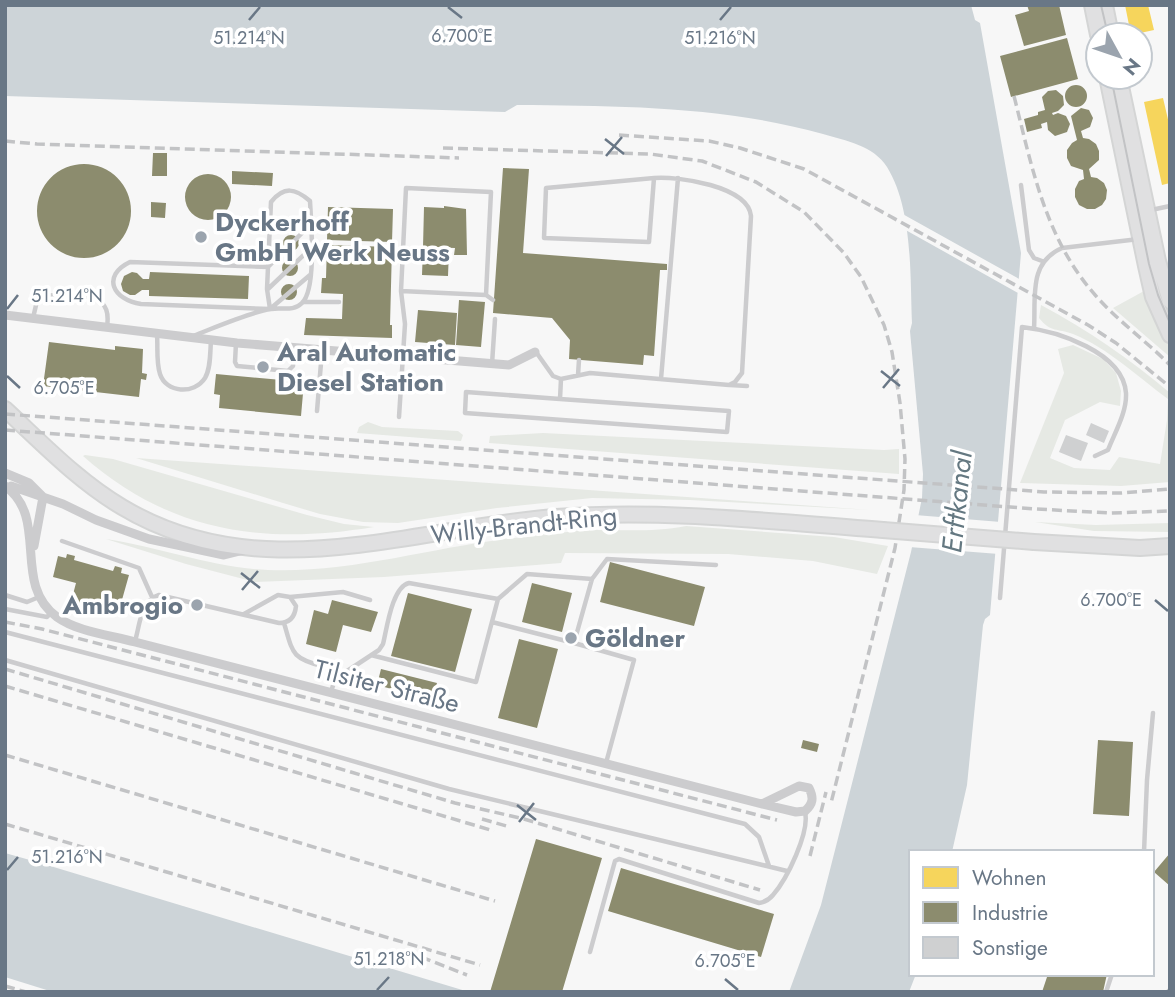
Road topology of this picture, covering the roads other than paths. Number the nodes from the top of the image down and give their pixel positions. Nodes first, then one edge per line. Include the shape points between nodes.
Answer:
1 (1110, 91) edge
2 (1122, 91) edge
3 (654, 178) junction
4 (678, 178) junction
5 (1021, 185) dead end
6 (1170, 206) edge
7 (1147, 211) junction
8 (311, 224) junction
9 (1140, 239) junction
10 (311, 249) junction
11 (1042, 261) junction
12 (268, 267) junction
13 (310, 275) junction
14 (267, 289) junction
15 (401, 291) junction
16 (486, 295) junction
17 (493, 300) dead end
18 (1170, 300) edge
19 (303, 302) junction
20 (339, 302) dead end
21 (270, 309) junction
22 (5, 315) edge
23 (33, 318) junction
24 (495, 319) dead end
25 (107, 327) junction
26 (1034, 329) junction
27 (157, 334) junction
28 (1170, 335) edge
29 (189, 337) junction
30 (211, 340) junction
31 (237, 343) junction
32 (294, 348) junction
33 (322, 351) junction
34 (535, 352) joint
35 (404, 358) junction
36 (579, 360) dead end
37 (492, 364) junction
38 (578, 375) junction
39 (561, 379) junction
40 (661, 379) junction
41 (729, 385) junction
42 (747, 386) dead end
43 (560, 399) junction
44 (5, 408) edge
45 (317, 411) dead end
46 (399, 418) dead end
47 (1095, 456) dead end
48 (5, 473) edge
49 (5, 485) edge
50 (43, 497) junction
51 (62, 541) dead end
52 (1170, 547) edge
53 (249, 549) junction
54 (716, 565) dead end
55 (32, 571) junction
56 (592, 579) junction
57 (5, 595) edge
58 (39, 597) junction
59 (152, 597) junction
60 (289, 597) junction
61 (498, 598) junction
62 (1000, 598) dead end
63 (370, 600) dead end
64 (5, 609) edge
65 (52, 612) junction
66 (244, 614) junction
67 (492, 622) junction
68 (284, 623) junction
69 (5, 632) edge
70 (135, 642) junction
71 (574, 643) junction
72 (371, 656) junction
73 (5, 660) edge
74 (322, 666) dead end
75 (331, 693) junction
76 (1153, 713) dead end
77 (606, 763) junction
78 (762, 804) junction
79 (805, 811) junction
80 (1144, 850) edge
81 (769, 866) junction
82 (787, 871) junction
83 (590, 952) dead end

1 - 9 main road
2 - 7 main road
3 - 3 lane via 649,242 544,238 546,188
3 - 4 lane
4 - 40 lane
4 - 41 lane via 728,192 751,209 742,373
5 - 11 lane via 1029,250
6 - 7 lane
7 - 18 main road
8 - 10 lane
8 - 12 lane
8 - 12 lane via 310,201 301,193 279,192 271,202
9 - 11 lane via 1062,248
9 - 28 main road via 1153,297
10 - 13 lane
10 - 14 lane
11 - 26 lane via 1037,272
12 - 14 lane
12 - 21 lane via 130,262 115,275 113,287 119,297 141,304
13 - 19 lane
13 - 21 lane
14 - 21 lane
15 - 16 lane
15 - 16 lane via 406,188 491,192
15 - 35 lane
16 - 17 lane
19 - 20 lane
19 - 21 lane via 291,309
21 - 29 lane
22 - 23 street
23 - 25 street
23 - 25 lane via 42,295 95,297 107,310
24 - 37 lane
25 - 27 street
26 - 47 lane via 1070,339 1102,355 1124,381 1125,407 1108,450
26 - 62 lane via 1022,327
27 - 29 street
27 - 30 lane via 160,374 178,389 202,381
29 - 30 street
30 - 31 street
31 - 32 street
31 - 32 lane via 238,366 290,370
32 - 33 street
33 - 35 street
33 - 45 lane
34 - 37 street via 516,363
34 - 39 lane via 553,376
35 - 37 street
35 - 46 lane
36 - 38 lane
38 - 39 lane
38 - 40 lane
39 - 43 lane
40 - 41 lane
41 - 42 lane
43 - 43 lane via 729,411 727,432 465,413 466,392
44 - 53 main road, Willy-Brandt-Ring via 77,475 121,507 186,536
48 - 50 street, Tilsiter Straße via 29,483
49 - 50 street, Tilsiter Straße
49 - 55 street, Tilsiter Straße via 26,512
50 - 53 street, Tilsiter Straße via 175,546 224,555
50 - 55 street, Tilsiter Straße
51 - 59 lane via 139,568
52 - 53 main road, Willy-Brandt-Ring, bridge via 1034,542 697,516 595,514 501,523 363,546
54 - 56 lane via 607,559
55 - 58 street, Tilsiter Straße
56 - 61 lane via 527,574
56 - 71 lane
57 - 58 lane via 27,602
58 - 65 street, Tilsiter Straße
59 - 66 lane via 164,595
59 - 70 lane via 144,608
60 - 63 lane via 343,592
60 - 66 lane via 278,595
60 - 68 lane via 295,602 295,612
61 - 67 lane
61 - 72 lane via 404,584 397,593 383,644
64 - 65 lane via 47,617
65 - 70 street, Tilsiter Straße via 68,623
66 - 68 lane
67 - 71 lane
67 - 72 lane via 476,682
68 - 74 lane via 296,657
69 - 81 lane via 745,824 758,837
70 - 75 street, Tilsiter Straße
71 - 77 lane via 634,660
72 - 75 lane via 335,679
73 - 81 lane via 449,789
75 - 77 street, Tilsiter Straße
76 - 80 lane
77 - 78 street, Tilsiter Straße
78 - 79 street, Tilsiter Straße
78 - 79 street via 804,785 813,797
79 - 82 lane via 806,827
81 - 82 lane
82 - 83 lane via 772,897 759,903 619,859 613,865

